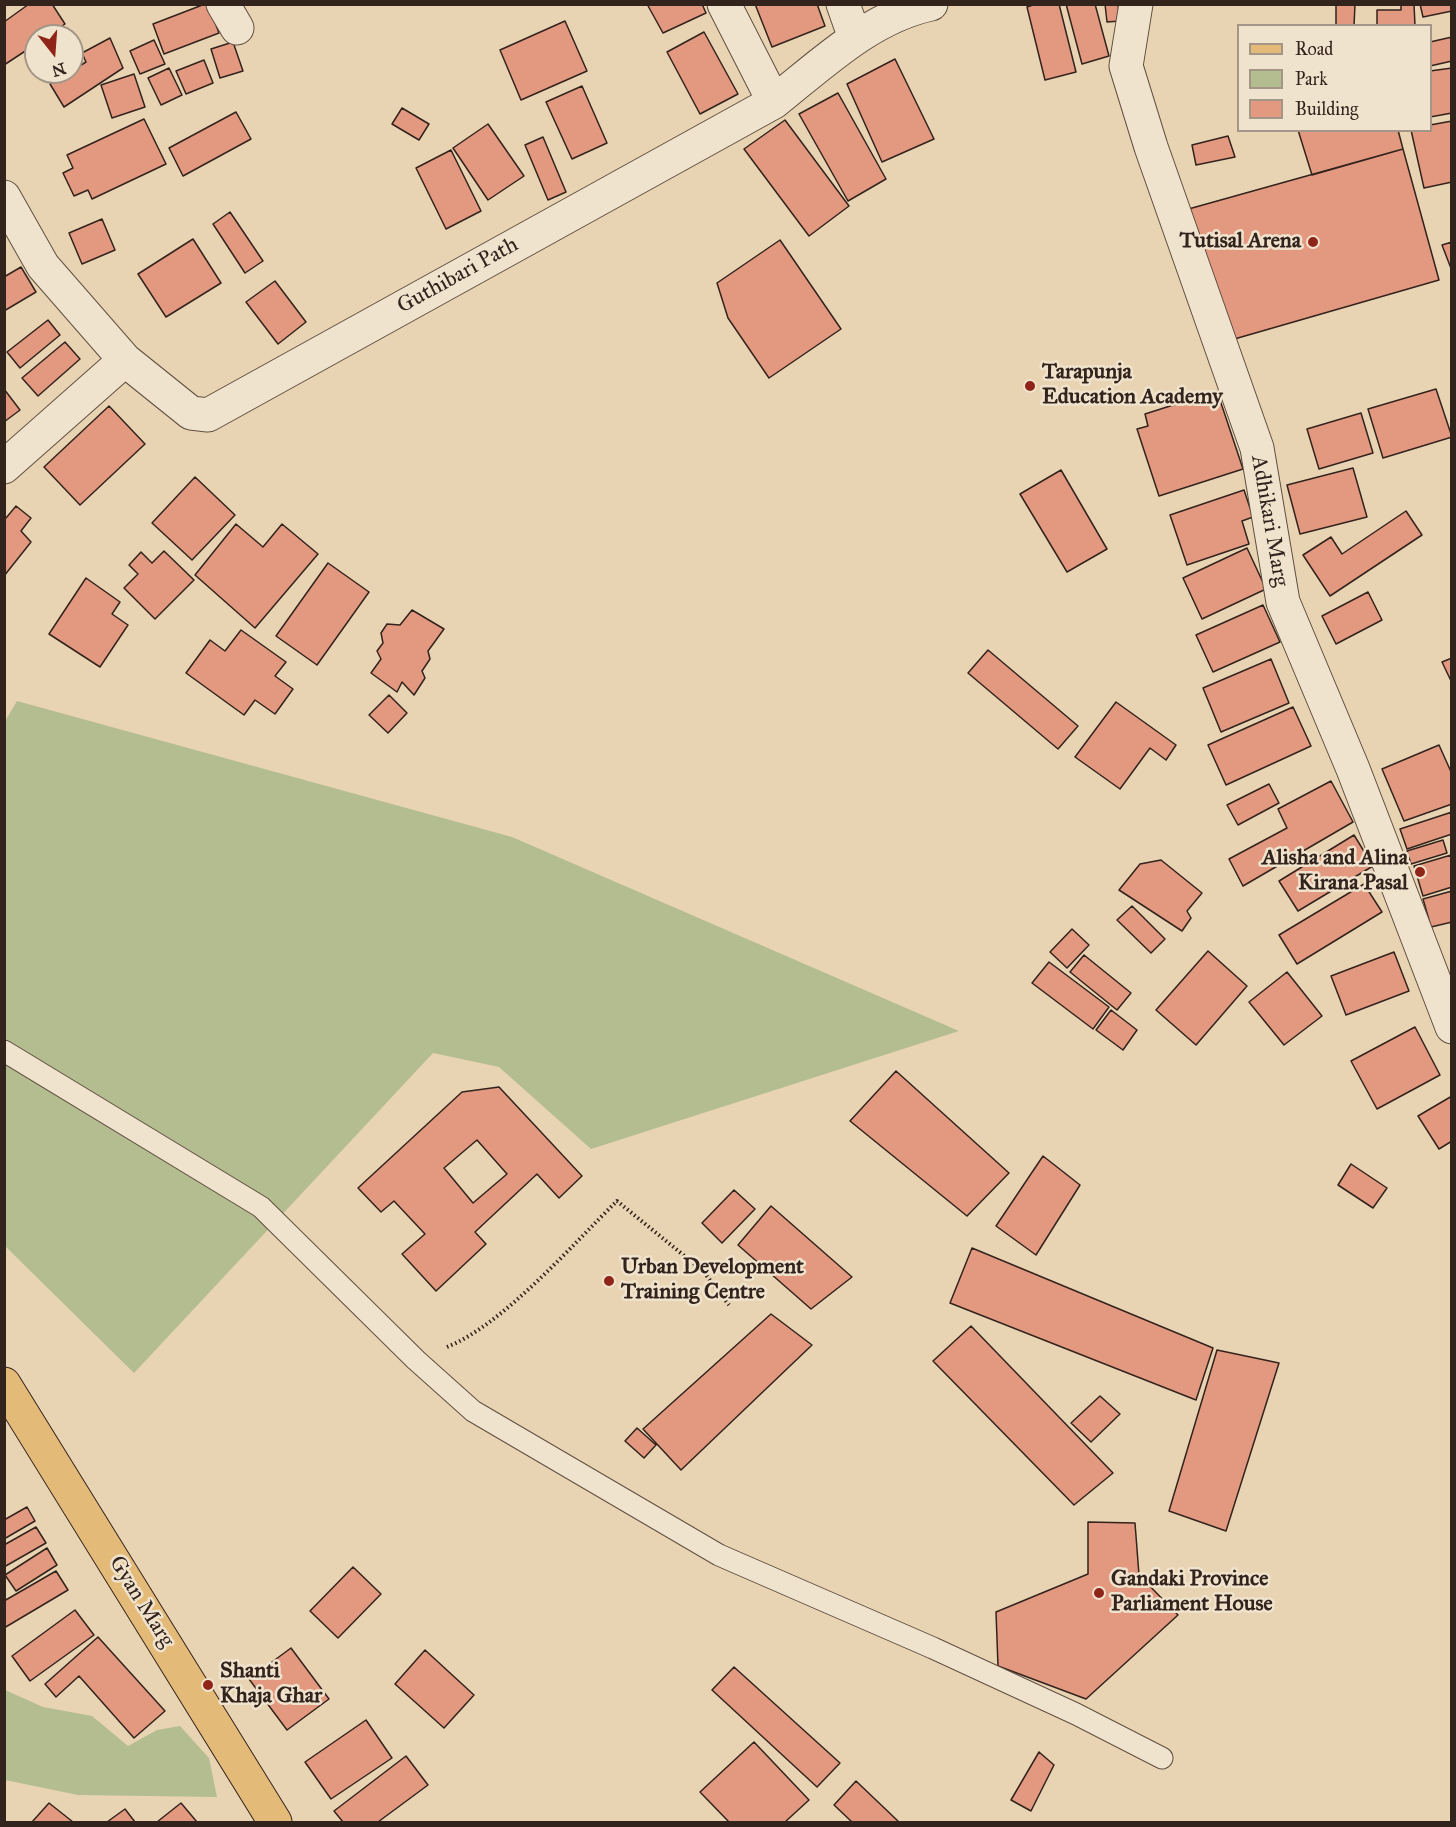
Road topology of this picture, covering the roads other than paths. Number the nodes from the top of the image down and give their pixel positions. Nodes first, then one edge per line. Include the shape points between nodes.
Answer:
1 (724, 4) edge
2 (843, 4) edge
3 (931, 4) edge
4 (1136, 4) edge
5 (855, 38) junction
6 (774, 102) junction
7 (4, 197) edge
8 (125, 360) junction
9 (4, 467) edge
10 (1452, 1027) edge
11 (4, 1051) edge
12 (4, 1383) edge
13 (1162, 1758) dead end
14 (275, 1822) edge

1 - 6 street
2 - 5 street
3 - 5 street, Guthibari Path via 908,9
4 - 10 street, Adhikari Marg via 1126,66 1257,448 1283,602 1353,769
5 - 6 street, Guthibari Path
6 - 8 street, Guthibari Path via 207,414 191,413
7 - 8 street, Guthibari Path via 42,266
8 - 9 street
11 - 13 lane via 261,1207 473,1411 719,1555 933,1648
12 - 14 main road, Gyan Marg

